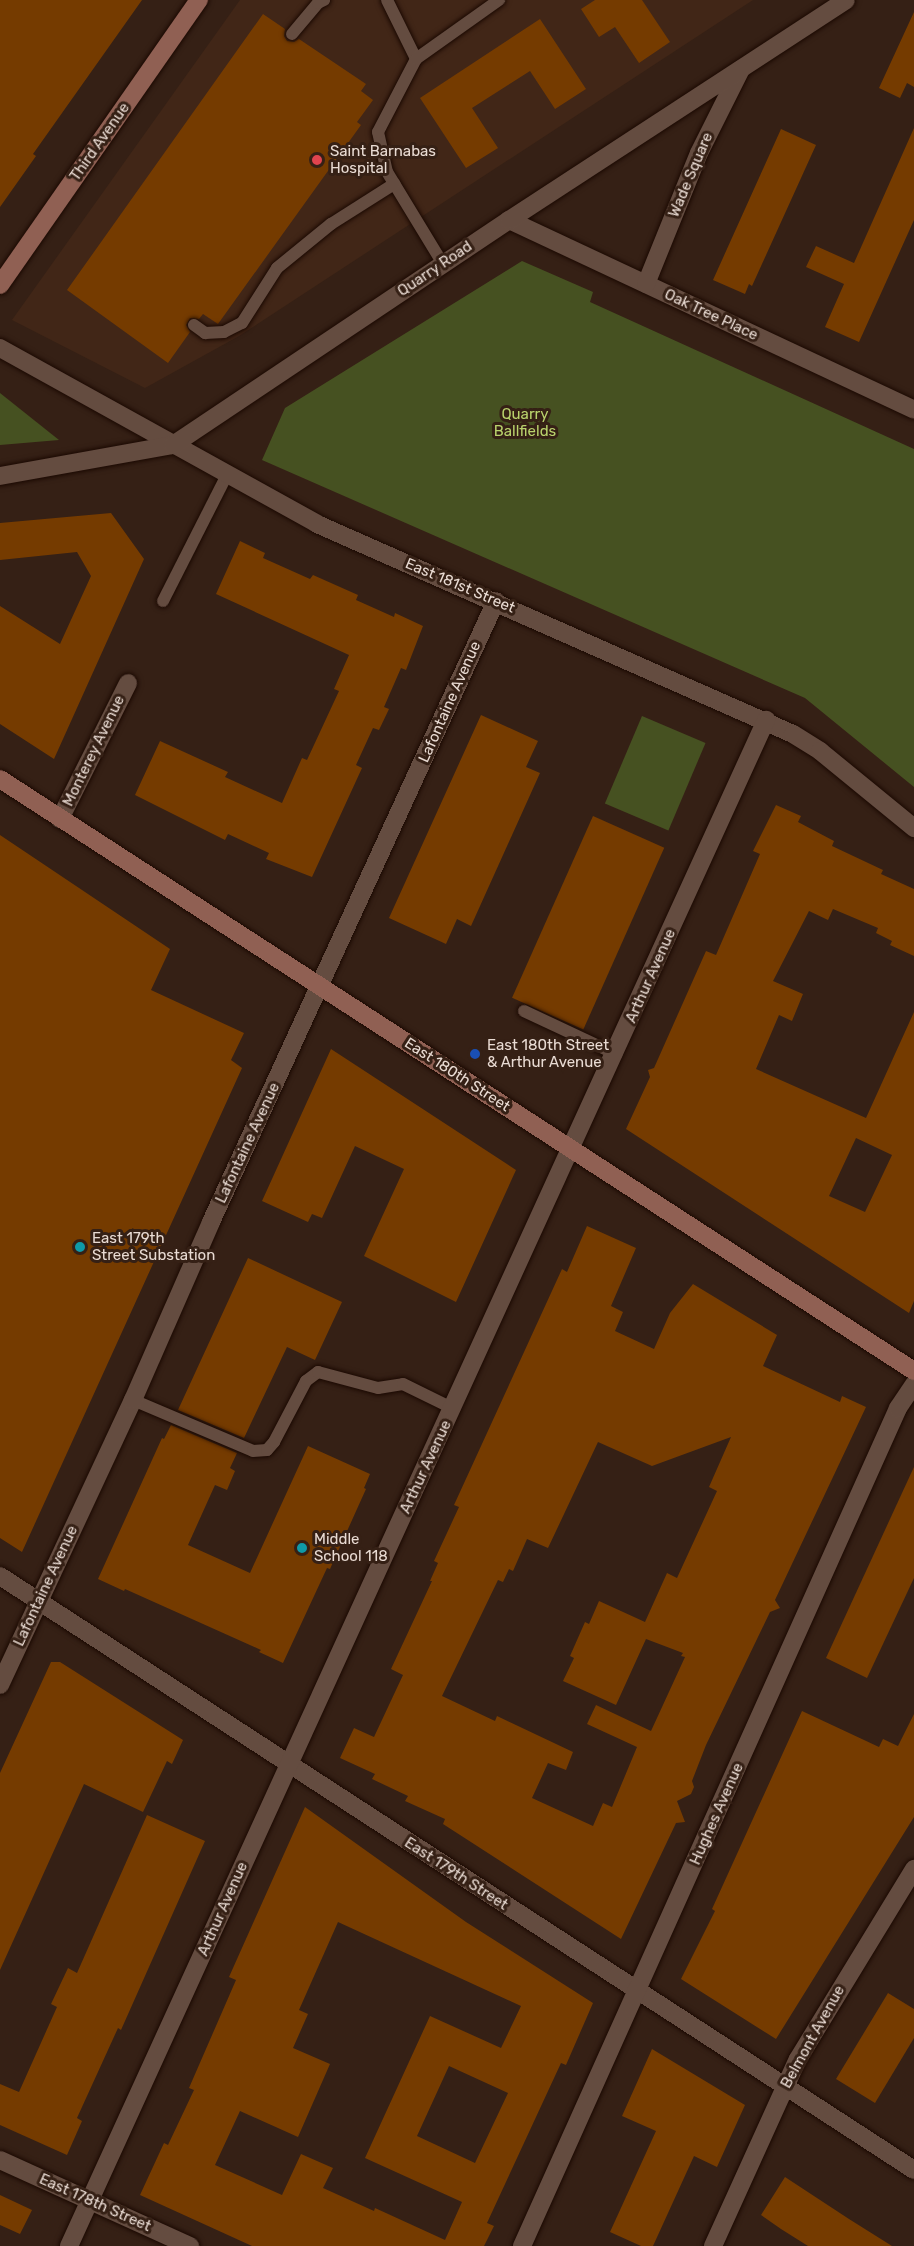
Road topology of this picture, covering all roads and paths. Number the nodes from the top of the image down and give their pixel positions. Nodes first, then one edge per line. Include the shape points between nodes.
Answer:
1 (199, 0) edge
2 (324, 0) edge
3 (387, 0) edge
4 (499, 0) edge
5 (846, 0) edge
6 (292, 34) dead end
7 (416, 59) junction
8 (741, 68) junction
9 (394, 184) junction
10 (509, 220) junction
11 (443, 264) junction
12 (646, 284) junction
13 (0, 285) edge
14 (194, 326) dead end
15 (0, 348) edge
16 (912, 403) edge
17 (173, 445) junction
18 (227, 475) junction
19 (0, 476) edge
20 (164, 601) dead end
21 (496, 601) junction
22 (128, 682) dead end
23 (766, 720) junction
24 (0, 779) edge
25 (60, 819) junction
26 (914, 828) edge
27 (321, 987) junction
28 (524, 1011) dead end
29 (616, 1054) junction
30 (572, 1149) junction
31 (914, 1371) edge
32 (914, 1384) edge
33 (133, 1400) junction
34 (454, 1408) junction
35 (0, 1576) edge
36 (38, 1601) junction
37 (0, 1685) edge
38 (289, 1764) junction
39 (914, 1869) edge
40 (637, 1992) junction
41 (785, 2086) junction
42 (0, 2160) edge
43 (914, 2170) edge
44 (91, 2201) junction
45 (69, 2246) edge
46 (190, 2246) edge
47 (522, 2246) edge
48 (713, 2246) edge

1 - 13 main road, Third Avenue
2 - 6 lane
3 - 7 lane
4 - 7 lane
5 - 8 street, Quarry Road
7 - 9 lane via 378,132 387,172
8 - 10 street, Quarry Road
8 - 12 street, Wade Square via 699,153
9 - 11 lane
9 - 14 lane via 331,224 277,268 242,323 224,332 206,333
10 - 11 street, Quarry Road
10 - 12 street, Oak Tree Place
11 - 17 street, Quarry Road
12 - 16 street, Oak Tree Place
15 - 17 street, East 181st Street
17 - 18 street, East 181st Street
17 - 19 street, Quarry Road
18 - 20 lane
18 - 21 street, East 181st Street via 318,524
21 - 23 street, East 181st Street
21 - 27 street, Lafontaine Avenue
22 - 25 street, Monterey Avenue
23 - 26 street, East 181st Street via 820,751
23 - 29 street, Arthur Avenue
24 - 25 main road, East 180th Street
25 - 27 main road, East 180th Street
27 - 30 main road, East 180th Street
27 - 33 street, Lafontaine Avenue
28 - 29 lane
29 - 30 street, Arthur Avenue
30 - 31 main road, East 180th Street
30 - 34 street, Arthur Avenue
32 - 40 street, Hughes Avenue via 898,1408
33 - 34 lane via 253,1451 267,1450 274,1442 306,1381 318,1372 378,1388 403,1384
33 - 36 street, Lafontaine Avenue
34 - 38 street, Arthur Avenue
35 - 36 street, East 179th Street
36 - 37 street, Lafontaine Avenue
36 - 38 street, East 179th Street
38 - 40 street, East 179th Street
38 - 44 street, Arthur Avenue
39 - 41 street, Belmont Avenue via 811,2036
40 - 41 street, East 179th Street
40 - 47 street, Hughes Avenue
41 - 43 street, East 179th Street
41 - 48 street, Belmont Avenue
42 - 44 street, East 178th Street
44 - 45 street, Arthur Avenue
44 - 46 street, East 178th Street

